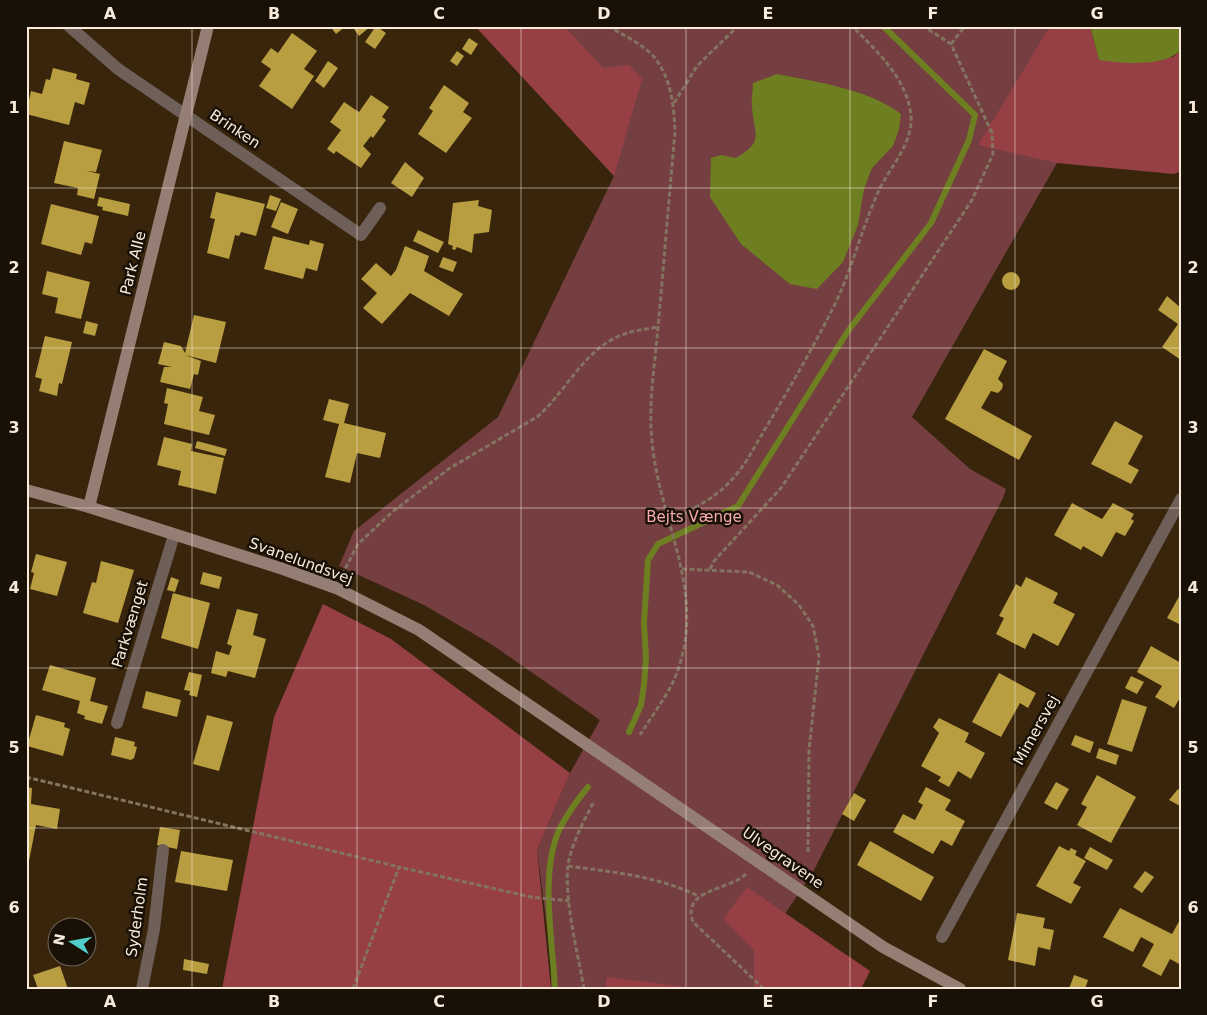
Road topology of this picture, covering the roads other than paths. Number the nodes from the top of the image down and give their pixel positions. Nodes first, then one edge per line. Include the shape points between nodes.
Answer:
1 (69, 26) edge
2 (208, 26) edge
3 (185, 116) junction
4 (380, 208) dead end
5 (26, 490) edge
6 (1181, 499) edge
7 (89, 507) junction
8 (174, 535) junction
9 (117, 722) dead end
10 (591, 746) joint
11 (163, 850) dead end
12 (942, 937) dead end
13 (142, 989) edge
14 (960, 989) edge

1 - 3 street, Brinken via 118,69
2 - 3 street, Park Alle
3 - 4 street, Brinken via 361,235
3 - 7 street, Park Alle
5 - 7 street, Svanelundsvej
6 - 12 street, Mimersvej
7 - 8 street, Svanelundsvej
8 - 9 street, Parkvænget
8 - 10 street, Svanelundsvej via 336,588 419,630
10 - 14 street, Ulvegravene via 883,947
11 - 13 street, Syderholm via 154,929

